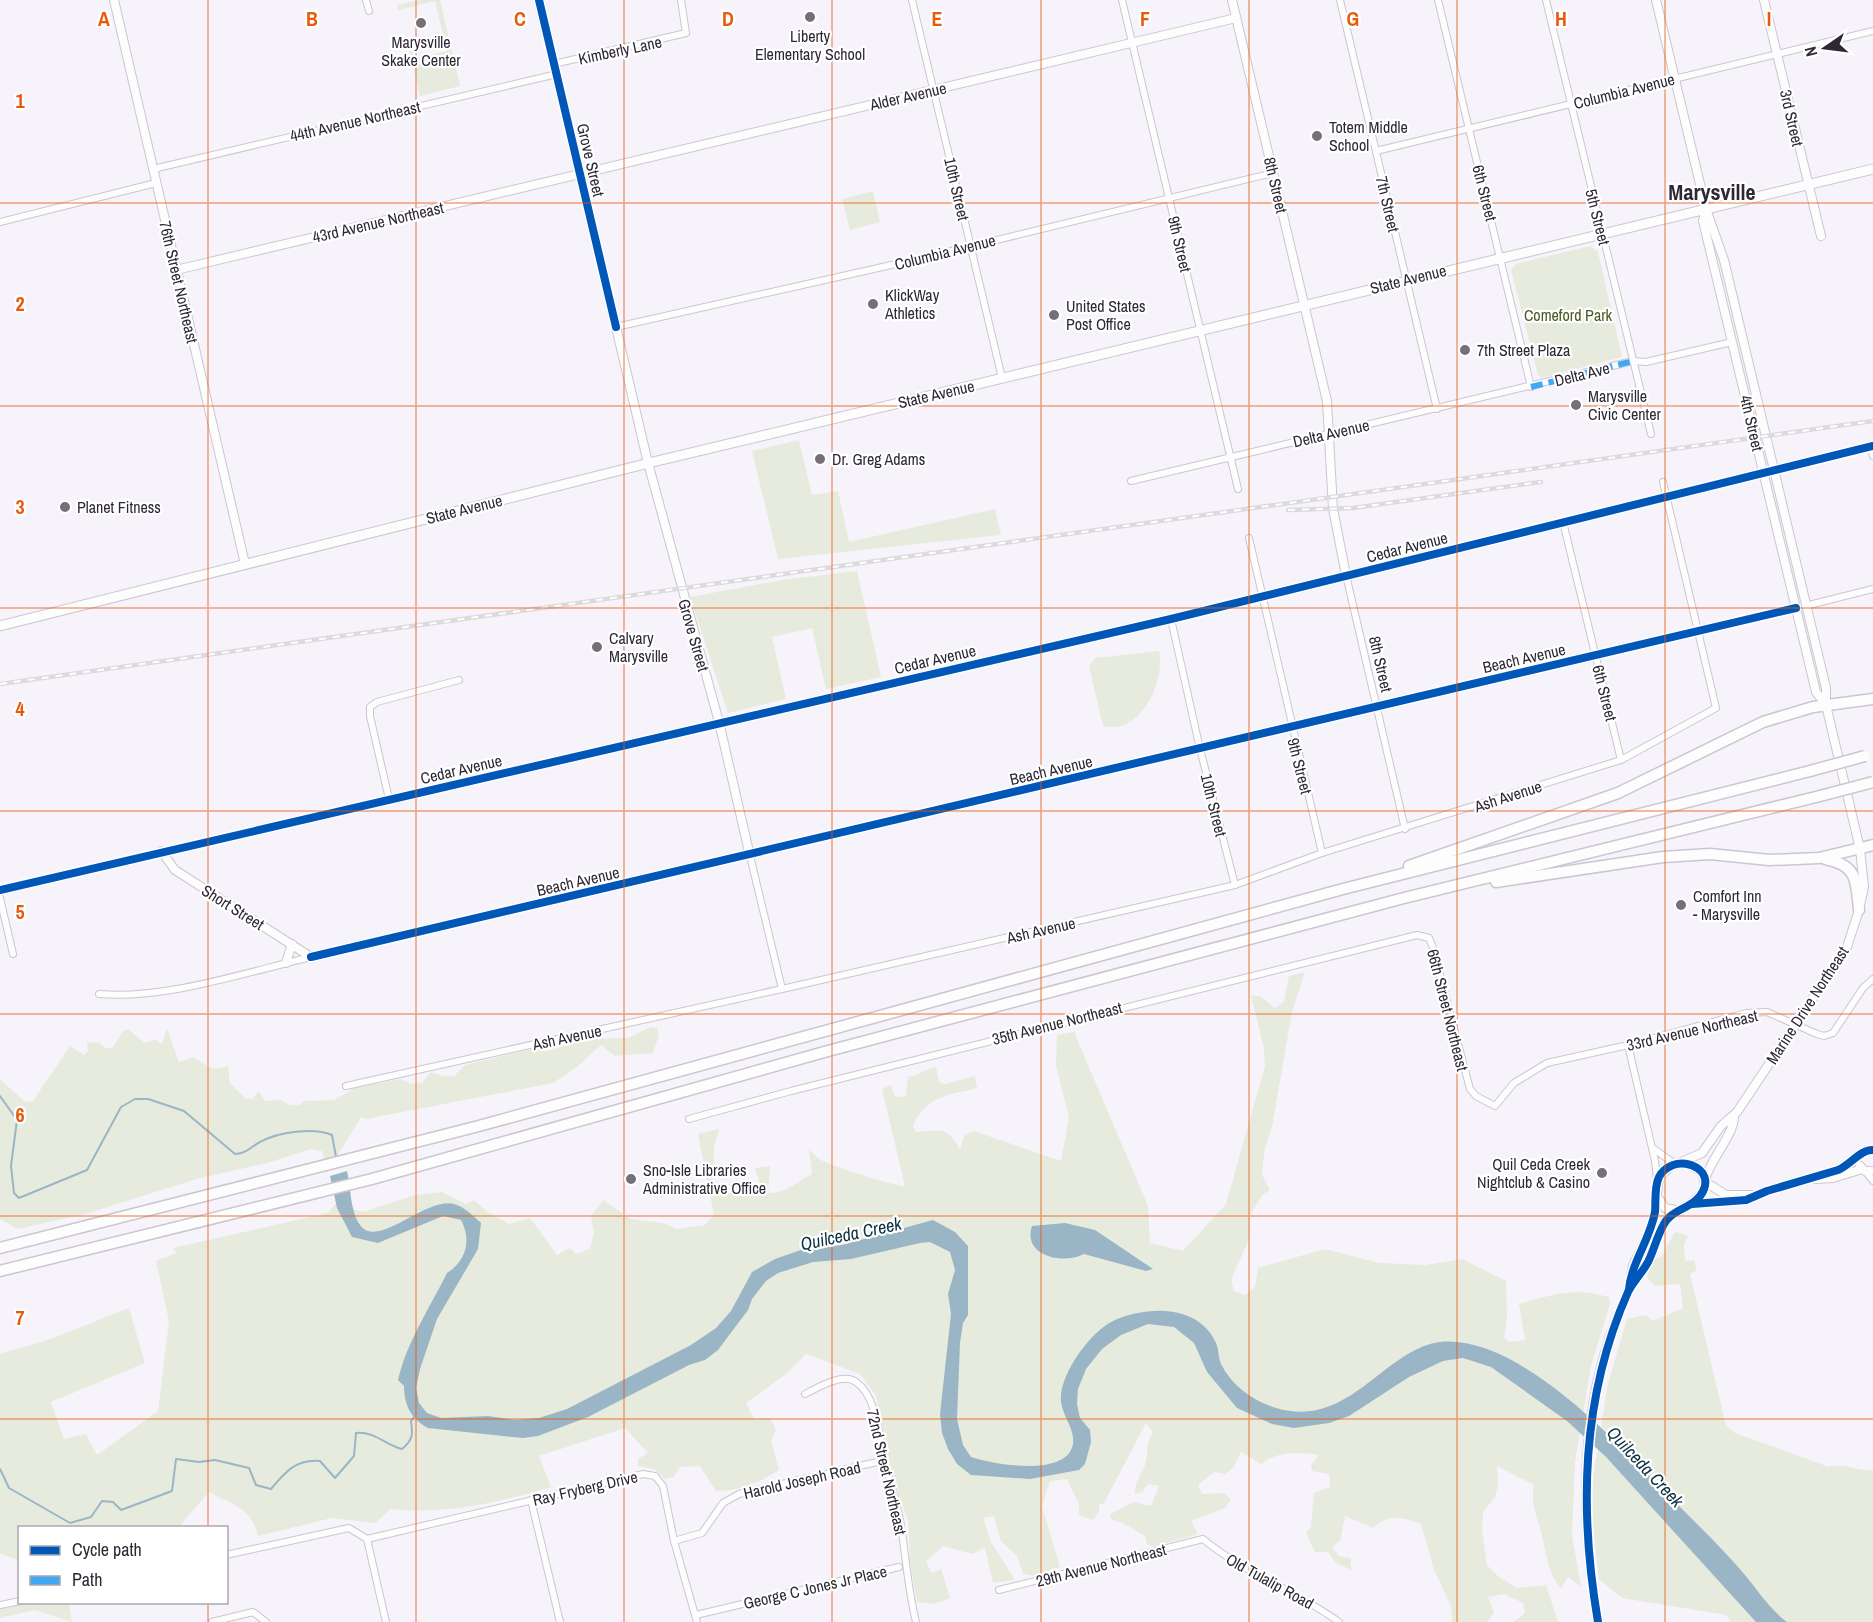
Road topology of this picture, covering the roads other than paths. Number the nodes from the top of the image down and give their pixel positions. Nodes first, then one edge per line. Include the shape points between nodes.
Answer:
1 (114, 0) edge
2 (366, 0) edge
3 (539, 0) edge
4 (681, 0) edge
5 (912, 0) edge
6 (1122, 0) edge
7 (1232, 0) edge
8 (1340, 0) edge
9 (1438, 0) edge
10 (1546, 0) edge
11 (1656, 0) edge
12 (1764, 0) edge
13 (369, 11) dead end
14 (1236, 18) junction
15 (1873, 31) edge
16 (1132, 43) junction
17 (1777, 55) junction
18 (554, 64) junction
19 (557, 74) junction
20 (1675, 79) junction
21 (934, 90) junction
22 (1571, 104) junction
23 (1469, 129) junction
24 (1376, 151) junction
25 (153, 169) junction
26 (1873, 169) edge
27 (1273, 173) junction
28 (580, 174) junction
29 (156, 183) junction
30 (1807, 184) junction
31 (1169, 197) junction
32 (1706, 209) junction
33 (0, 222) edge
34 (1602, 232) junction
35 (1821, 237) dead end
36 (970, 246) junction
37 (1500, 256) junction
38 (176, 270) junction
39 (1407, 280) junction
40 (1305, 304) junction
41 (616, 327) junction
42 (1200, 330) junction
43 (1732, 342) junction
44 (1633, 361) junction
45 (1002, 378) junction
46 (1752, 379) junction
47 (1531, 387) junction
48 (1437, 409) junction
49 (1328, 434) junction
50 (1651, 434) dead end
51 (1872, 446) edge
52 (1873, 456) edge
53 (1230, 457) junction
54 (648, 463) junction
55 (1773, 470) junction
56 (1763, 473) junction
57 (1131, 481) dead end
58 (1663, 482) dead end
59 (1238, 489) dead end
60 (1666, 497) junction
61 (1563, 522) junction
62 (1249, 538) dead end
63 (245, 564) junction
64 (1346, 576) junction
65 (1873, 589) edge
66 (1262, 596) junction
67 (1800, 607) junction
68 (1171, 619) junction
69 (0, 626) edge
70 (1699, 631) junction
71 (1595, 655) junction
72 (459, 680) dead end
73 (1873, 699) edge
74 (1826, 705) junction
75 (1377, 707) junction
76 (719, 722) junction
77 (1291, 727) junction
78 (1200, 749) junction
79 (1869, 755) edge
80 (1621, 760) junction
81 (1873, 782) edge
82 (390, 799) junction
83 (1405, 829) junction
84 (1873, 845) edge
85 (1860, 849) junction
86 (161, 851) junction
87 (1322, 853) junction
88 (750, 856) junction
89 (1819, 858) junction
90 (1235, 885) junction
91 (1343, 889) junction
92 (0, 890) edge
93 (0, 898) edge
94 (1404, 898) junction
95 (1859, 910) junction
96 (1426, 937) joint
97 (292, 944) junction
98 (13, 954) dead end
99 (311, 957) junction
100 (286, 963) junction
101 (1873, 979) edge
102 (782, 989) junction
103 (99, 994) dead end
104 (1795, 1024) junction
105 (1628, 1045) junction
106 (345, 1086) dead end
107 (1495, 1106) joint
108 (1734, 1117) junction
109 (689, 1119) dead end
110 (1653, 1148) junction
111 (1873, 1150) edge
112 (1859, 1156) junction
113 (1678, 1164) junction
114 (1867, 1170) edge
115 (1811, 1179) junction
116 (1705, 1180) junction
117 (1873, 1181) edge
118 (1657, 1183) junction
119 (1656, 1194) junction
120 (1755, 1195) junction
121 (1692, 1204) junction
122 (1681, 1211) junction
123 (0, 1248) edge
124 (0, 1271) edge
125 (1629, 1289) junction
126 (805, 1394) dead end
127 (877, 1462) dead end
128 (531, 1500) junction
129 (367, 1539) junction
130 (1203, 1539) joint
131 (674, 1541) junction
132 (228, 1555) edge
133 (899, 1567) dead end
134 (999, 1590) dead end
135 (18, 1601) edge
136 (0, 1605) edge
137 (697, 1619) edge
138 (212, 1622) edge
139 (266, 1622) edge
140 (386, 1622) edge
141 (560, 1622) edge
142 (916, 1622) edge
143 (1339, 1622) edge
144 (1598, 1622) edge

1 - 25 street, 76th Street Northeast
2 - 13 street
3 - 18 street, Grove Street
4 - 18 street, Kimberly Lane via 686,33
5 - 21 street, 10th Street
6 - 16 street, 9th Street
7 - 14 street, 8th Street
8 - 24 street, 7th Street
9 - 23 street, 6th Street
10 - 22 street, 5th Street
11 - 20 main road, 4th Street
12 - 17 street, 3rd Street
14 - 16 street, Alder Avenue
14 - 27 street, 8th Street
15 - 17 street, Columbia Avenue
16 - 21 street, Alder Avenue
16 - 31 street, 9th Street
17 - 20 street, Columbia Avenue
17 - 30 street, 3rd Street
18 - 19 street, Grove Street
19 - 25 street, 44th Avenue Northeast
19 - 28 street, Grove Street
20 - 22 street, Columbia Avenue
20 - 32 main road, 4th Street
21 - 28 street, Alder Avenue
21 - 36 street, 10th Street
22 - 23 street, Columbia Avenue
22 - 34 street, 5th Street
23 - 24 street, Columbia Avenue
23 - 37 street, 6th Street
24 - 39 street, 7th Street
25 - 29 street, 76th Street Northeast
26 - 30 main road, State Avenue
27 - 31 street, Columbia Avenue
27 - 40 street, 8th Street
28 - 38 street, 43rd Avenue Northeast
28 - 41 street, Grove Street
29 - 33 street
29 - 38 street, 76th Street Northeast
30 - 32 main road, State Avenue
30 - 35 street, 3rd Street
31 - 36 street, Columbia Avenue
31 - 42 street, 9th Street
32 - 34 main road, State Avenue
32 - 43 main road, 4th Street via 1703,221
32 - 46 main road, 4th Street via 1721,250
34 - 37 main road, State Avenue
34 - 44 street, 5th Street
36 - 41 street, Columbia Avenue
36 - 45 street, 10th Street
37 - 39 main road, State Avenue
37 - 47 street, 6th Street
38 - 63 street, 76th Street Northeast
39 - 40 main road, State Avenue
39 - 48 street, 7th Street
40 - 42 main road, State Avenue
40 - 49 street, 8th Street via 1327,401
41 - 54 street, Grove Street
42 - 45 main road, State Avenue
42 - 53 street, 9th Street
43 - 44 street via 1646,362
43 - 46 main road via 1738,343
43 - 56 main road, 4th Street
44 - 47 street, Delta Ave
44 - 50 street, 5th Street
45 - 54 main road, State Avenue
46 - 55 main road, 4th Street
47 - 48 street, Delta Avenue
48 - 49 street, Delta Avenue
49 - 53 street, Delta Avenue
49 - 64 street, 8th Street via 1333,509
51 - 52 street
51 - 55 street, Cedar Avenue
53 - 57 street, Delta Avenue
53 - 59 street, 9th Street
54 - 63 main road, State Avenue
54 - 76 street, Grove Street
55 - 56 street, Cedar Avenue
55 - 67 main road, 4th Street
56 - 60 street, Cedar Avenue
56 - 67 main road, 4th Street
58 - 60 street
60 - 61 street, Cedar Avenue
60 - 70 street
61 - 64 street, Cedar Avenue
61 - 71 street, 6th Street
62 - 66 street, 9th Street
63 - 69 main road, State Avenue
64 - 66 street, Cedar Avenue
64 - 75 street, 8th Street
65 - 67 street, Beach Avenue
66 - 68 street, Cedar Avenue
66 - 77 street, 9th Street
67 - 70 street, Beach Avenue
67 - 74 main road, 4th Street via 1816,692
68 - 76 street, Cedar Avenue
68 - 78 street, 10th Street
70 - 71 street, Beach Avenue
70 - 80 street, Ash Avenue via 1716,708
71 - 75 street, Beach Avenue
71 - 80 street, 6th Street
72 - 82 street via 370,707
73 - 74 highway
74 - 85 main road, 4th Street
74 - 91 highway via 1763,722 1618,793
75 - 77 street, Beach Avenue
75 - 83 street, 8th Street
76 - 82 street, Cedar Avenue
76 - 88 street, Grove Street
77 - 78 street, Beach Avenue
77 - 87 street, 9th Street
78 - 88 street, Beach Avenue
78 - 90 street, 10th Street
79 - 91 highway, bridge
80 - 83 street, Ash Avenue
81 - 94 highway, bridge
82 - 86 street, Cedar Avenue
83 - 87 street, Ash Avenue
84 - 85 highway
85 - 89 highway
85 - 95 main road, Marine Drive Northeast via 1864,887
86 - 92 street, Cedar Avenue
86 - 97 street, Short Street via 175,870
87 - 90 street, Ash Avenue
88 - 99 street, Beach Avenue
88 - 102 street, Grove Street
89 - 94 highway via 1769,860 1710,854 1663,857
89 - 95 highway via 1848,867 1856,878
90 - 102 street, Ash Avenue
91 - 123 highway via 296,1175
93 - 98 street
94 - 124 highway via 839,1047 372,1179
95 - 104 main road, Marine Drive Northeast via 1847,947
96 - 107 street, 66th Street Northeast via 1432,945 1470,1089
96 - 109 street, 35th Avenue Northeast via 1417,935 1311,960
97 - 99 street, Short Street
97 - 100 street
99 - 100 street, Beach Avenue
100 - 103 street, Beach Avenue via 128,997
101 - 104 street, 33rd Avenue Northeast via 1833,1033 1816,1034
102 - 106 street, Ash Avenue
104 - 105 street, 33rd Avenue Northeast via 1757,1012
104 - 108 main road, Marine Drive Northeast
105 - 107 street, 33rd Avenue Northeast via 1534,1068 1514,1083
105 - 110 street
108 - 113 main road, Marine Drive Northeast via 1721,1126 1702,1153
108 - 116 main road, Marine Drive Northeast via 1734,1125
110 - 113 street
110 - 118 street
111 - 112 street
112 - 114 street
112 - 115 street via 1843,1168
113 - 116 main road via 1698,1168
113 - 118 main road via 1662,1173
114 - 115 street
114 - 117 street
115 - 120 street
116 - 120 street via 1726,1195
116 - 121 main road via 1701,1194
118 - 119 main road
119 - 122 main road via 1665,1208
119 - 125 main road via 1654,1218 1633,1265
120 - 121 street via 1734,1202
121 - 122 main road
122 - 125 main road via 1664,1223 1648,1262
125 - 144 main road via 1604,1360 1588,1434 1586,1511
126 - 142 street, 72nd Street Northeast via 846,1378 857,1382 870,1402 901,1525
127 - 131 street, Harold Joseph Road via 739,1494 723,1503 702,1533
128 - 129 street, Ray Fryberg Drive
128 - 131 street, Ray Fryberg Drive via 643,1474 655,1476 663,1486
128 - 141 street
129 - 132 street via 349,1528
129 - 140 street
130 - 134 street, 29th Avenue Northeast
130 - 143 street, Old Tulalip Road via 1239,1566 1306,1599
131 - 137 street, Ray Fryberg Drive
133 - 137 street, George C Jones Jr Place
135 - 136 street
138 - 139 street via 253,1611

